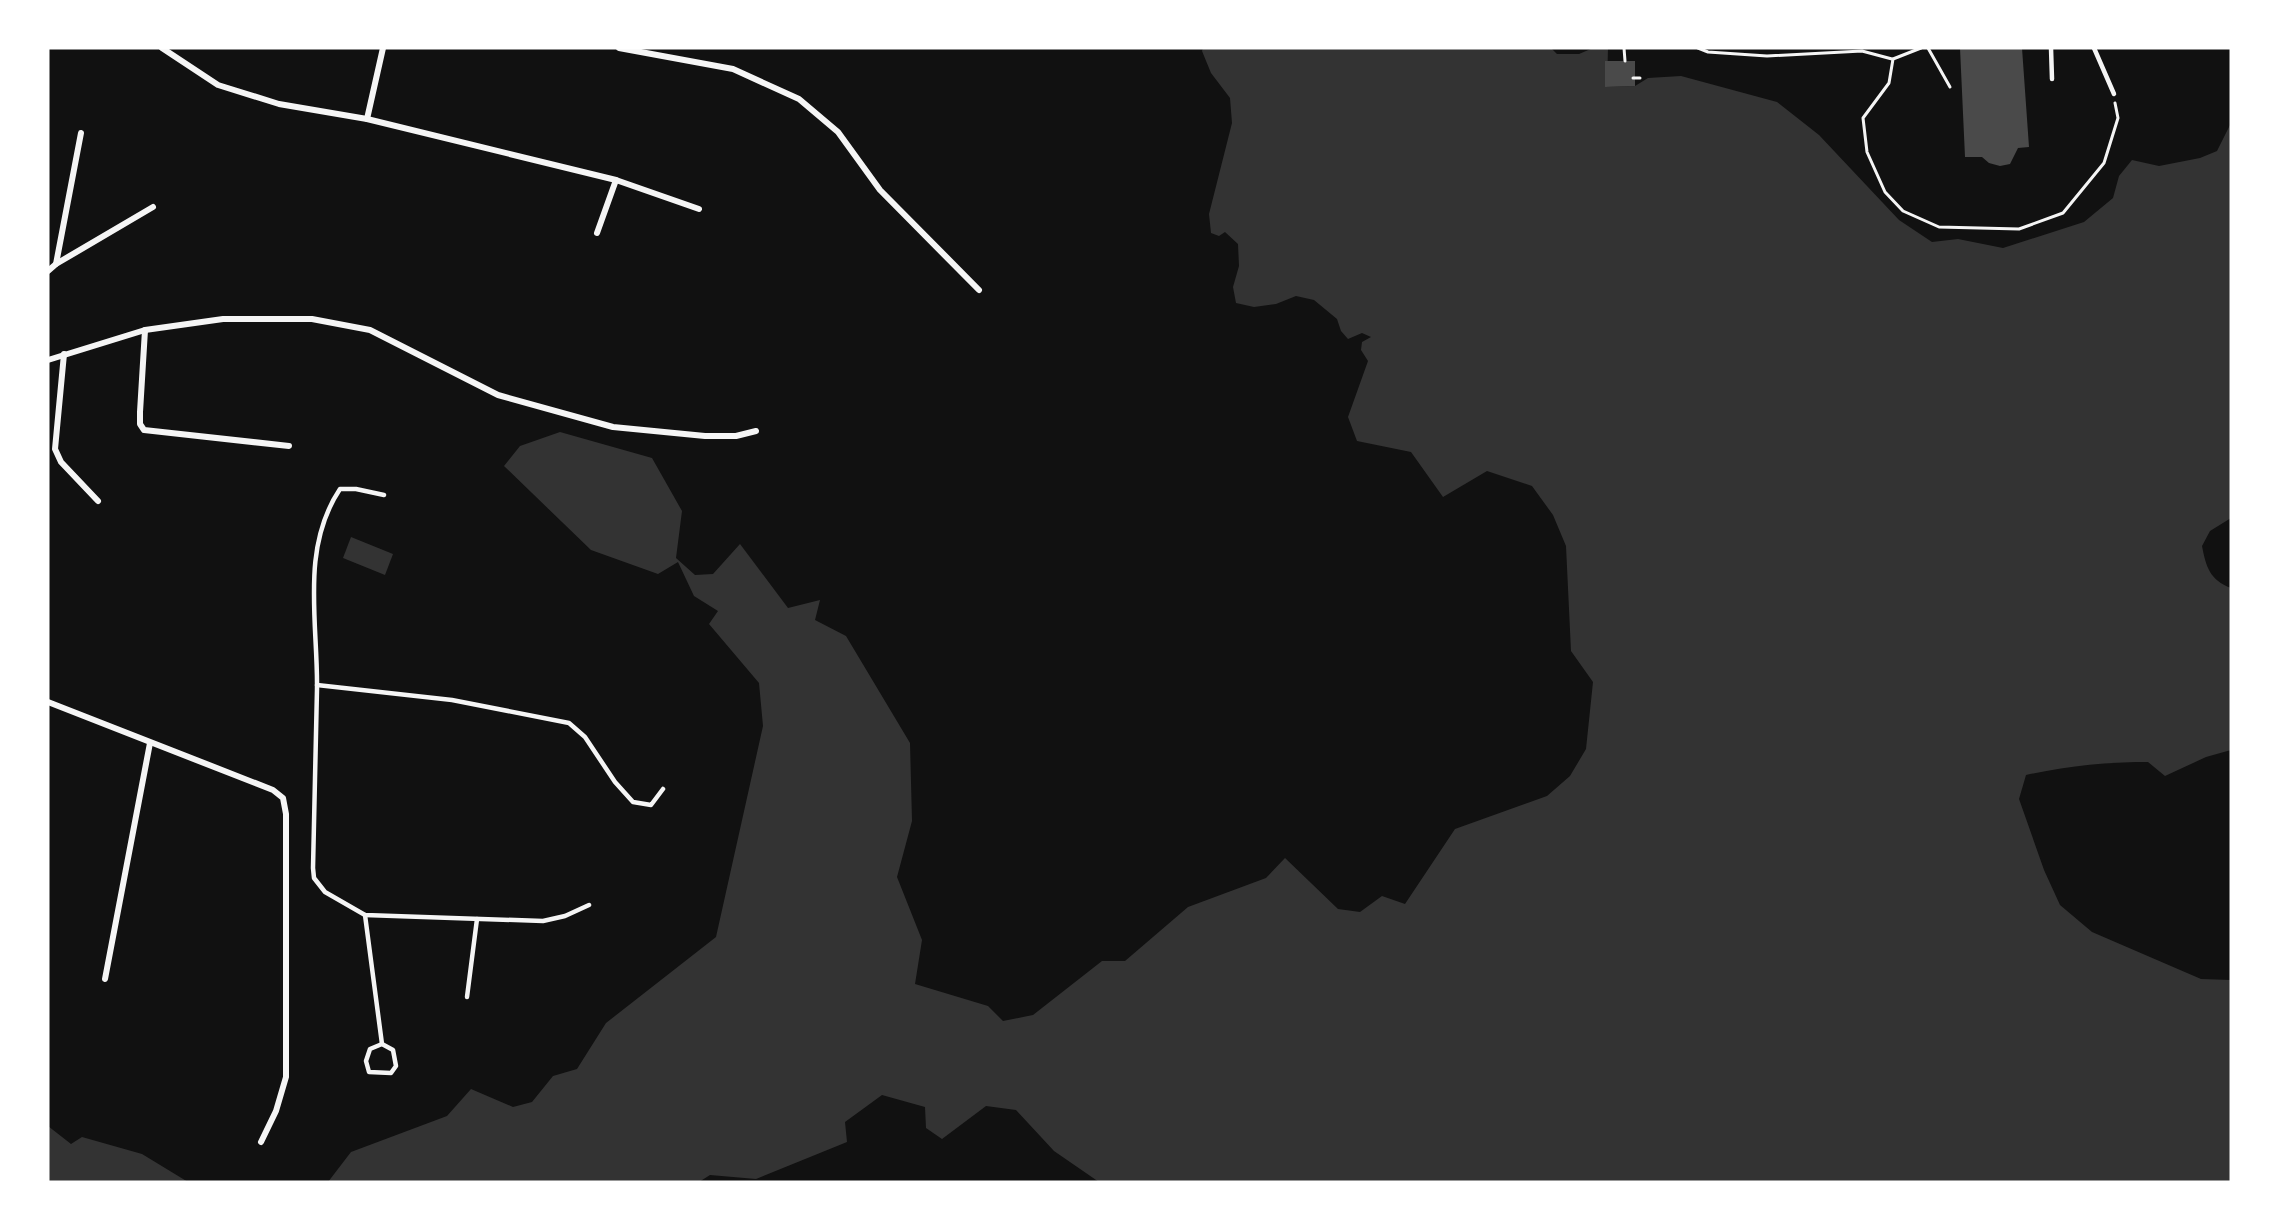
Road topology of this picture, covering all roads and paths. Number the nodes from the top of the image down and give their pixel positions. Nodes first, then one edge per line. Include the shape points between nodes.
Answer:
1 (162, 48) edge
2 (383, 48) edge
3 (619, 48) edge
4 (1624, 48) edge
5 (1698, 48) edge
6 (1921, 48) edge
7 (1928, 48) edge
8 (2051, 48) edge
9 (2094, 48) edge
10 (1893, 59) junction
11 (1625, 61) dead end
12 (1633, 78) dead end
13 (1640, 78) dead end
14 (2052, 79) dead end
15 (1950, 87) dead end
16 (2114, 94) joint
17 (368, 119) junction
18 (81, 133) dead end
19 (616, 180) junction
20 (153, 207) dead end
21 (699, 209) dead end
22 (597, 233) dead end
23 (56, 264) junction
24 (48, 271) edge
25 (979, 290) dead end
26 (145, 330) junction
27 (64, 354) junction
28 (48, 360) edge
29 (756, 431) dead end
30 (289, 446) dead end
31 (384, 495) dead end
32 (98, 501) dead end
33 (317, 685) junction
34 (48, 702) edge
35 (150, 743) junction
36 (663, 789) dead end
37 (590, 905) dead end
38 (365, 915) junction
39 (477, 919) junction
40 (105, 979) dead end
41 (467, 997) dead end
42 (382, 1044) junction
43 (261, 1142) dead end

1 - 17 street via 218,85 279,104
2 - 17 street
3 - 25 street via 733,69 799,99 838,132 880,190
4 - 11 path
5 - 10 path via 1767,56 1862,51
6 - 10 path
7 - 15 path
8 - 14 lane
9 - 16 lane
10 - 16 path via 1889,83 1863,118 1868,152 1885,192 1903,211 1939,227 2019,229 2063,213 2104,162 2118,118
12 - 13 path
17 - 19 street
18 - 23 street
19 - 21 street
19 - 22 street
20 - 23 street
23 - 24 street
26 - 27 street
26 - 29 street via 223,319 312,319 370,330 498,395 613,427 705,436 736,436
26 - 30 street via 140,412 144,430
27 - 28 street
27 - 32 street via 55,449 61,462
31 - 33 lane via 340,489 328,507 316,546
33 - 36 lane via 452,700 569,723 585,737 633,802 651,805
33 - 38 lane via 314,878 325,892
34 - 35 street
35 - 40 street
35 - 43 street via 273,790 283,798 286,1077
37 - 39 lane via 543,921
38 - 39 lane
38 - 42 lane
39 - 41 lane
42 - 42 lane via 393,1050 396,1066 391,1073 369,1072 366,1061 370,1049

